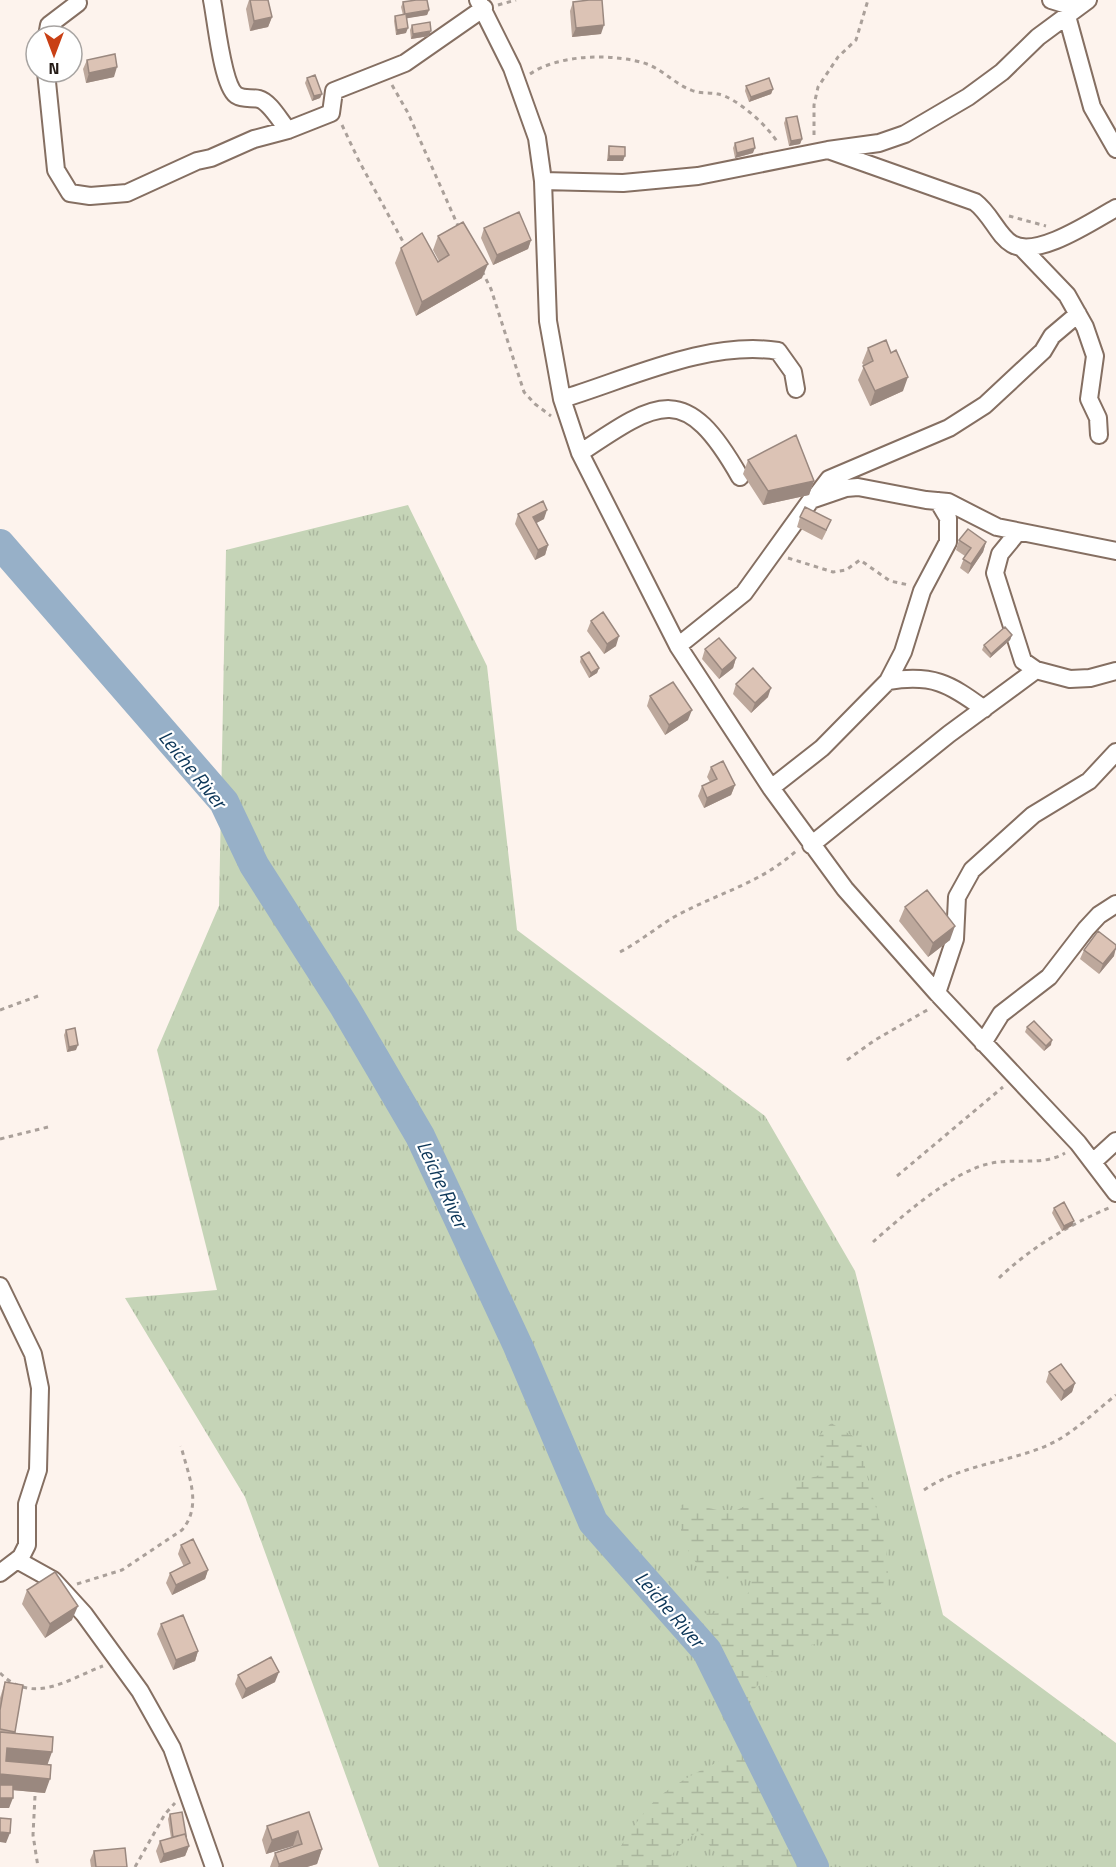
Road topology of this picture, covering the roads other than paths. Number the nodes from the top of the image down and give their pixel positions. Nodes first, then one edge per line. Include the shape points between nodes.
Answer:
1 (212, 0) edge
2 (1051, 0) edge
3 (78, 3) dead end
4 (481, 4) edge
5 (1077, 8) edge
6 (50, 24) edge
7 (47, 84) edge
8 (288, 130) junction
9 (1116, 148) edge
10 (822, 151) junction
11 (543, 181) junction
12 (1116, 208) edge
13 (1022, 248) junction
14 (1078, 314) junction
15 (796, 390) dead end
16 (562, 399) junction
17 (1099, 435) dead end
18 (580, 453) junction
19 (740, 477) dead end
20 (816, 496) junction
21 (938, 501) junction
22 (1018, 532) junction
23 (1116, 551) edge
24 (678, 646) junction
25 (1036, 670) junction
26 (1116, 670) edge
27 (888, 681) junction
28 (984, 709) junction
29 (1116, 752) edge
30 (771, 788) junction
31 (809, 842) junction
32 (1116, 904) edge
33 (939, 996) junction
34 (983, 1043) junction
35 (1116, 1141) edge
36 (1093, 1162) junction
37 (1116, 1193) edge
38 (0, 1286) edge
39 (17, 1560) junction
40 (0, 1573) edge
41 (214, 1867) edge

1 - 8 street via 228,82 235,94 266,103
2 - 5 street
3 - 6 street
4 - 8 street via 405,63 334,91 331,113
4 - 11 street via 518,82 537,138
5 - 9 street via 1092,107
5 - 10 street via 1038,37 1002,72 924,124 879,142
7 - 8 street via 56,170 70,193 127,193 196,161
10 - 11 street via 698,176 590,184
10 - 13 street via 951,191 987,211 1006,238
11 - 16 street via 548,321
12 - 13 street via 1073,232
13 - 14 street via 1056,281
14 - 17 street via 1094,350 1089,399 1098,418
14 - 20 street via 985,405 949,428 830,479
15 - 16 street via 793,372 778,351 758,348 673,363
16 - 18 street
18 - 19 street via 639,415 668,407 682,411 715,437
18 - 24 street
20 - 21 street via 858,487
20 - 24 street via 744,593
21 - 22 street via 960,507 997,528
21 - 27 street via 948,518 948,542 922,591 903,652
22 - 23 street
22 - 25 street via 1000,554 995,573 1018,652
24 - 30 street
25 - 26 street via 1070,679
25 - 28 street
27 - 28 street via 928,678 954,688
27 - 30 street via 822,748
28 - 31 street
29 - 33 street via 1089,781 1033,815 972,870 957,897 955,939
30 - 31 street
31 - 33 street
32 - 34 street via 1086,929 1049,978 1001,1014
33 - 34 street
34 - 36 street
35 - 36 street
36 - 37 street
38 - 39 street via 33,1354 40,1388 38,1470 27,1504 27,1545
39 - 40 street
39 - 41 street via 53,1580 84,1614 140,1691 163,1729

